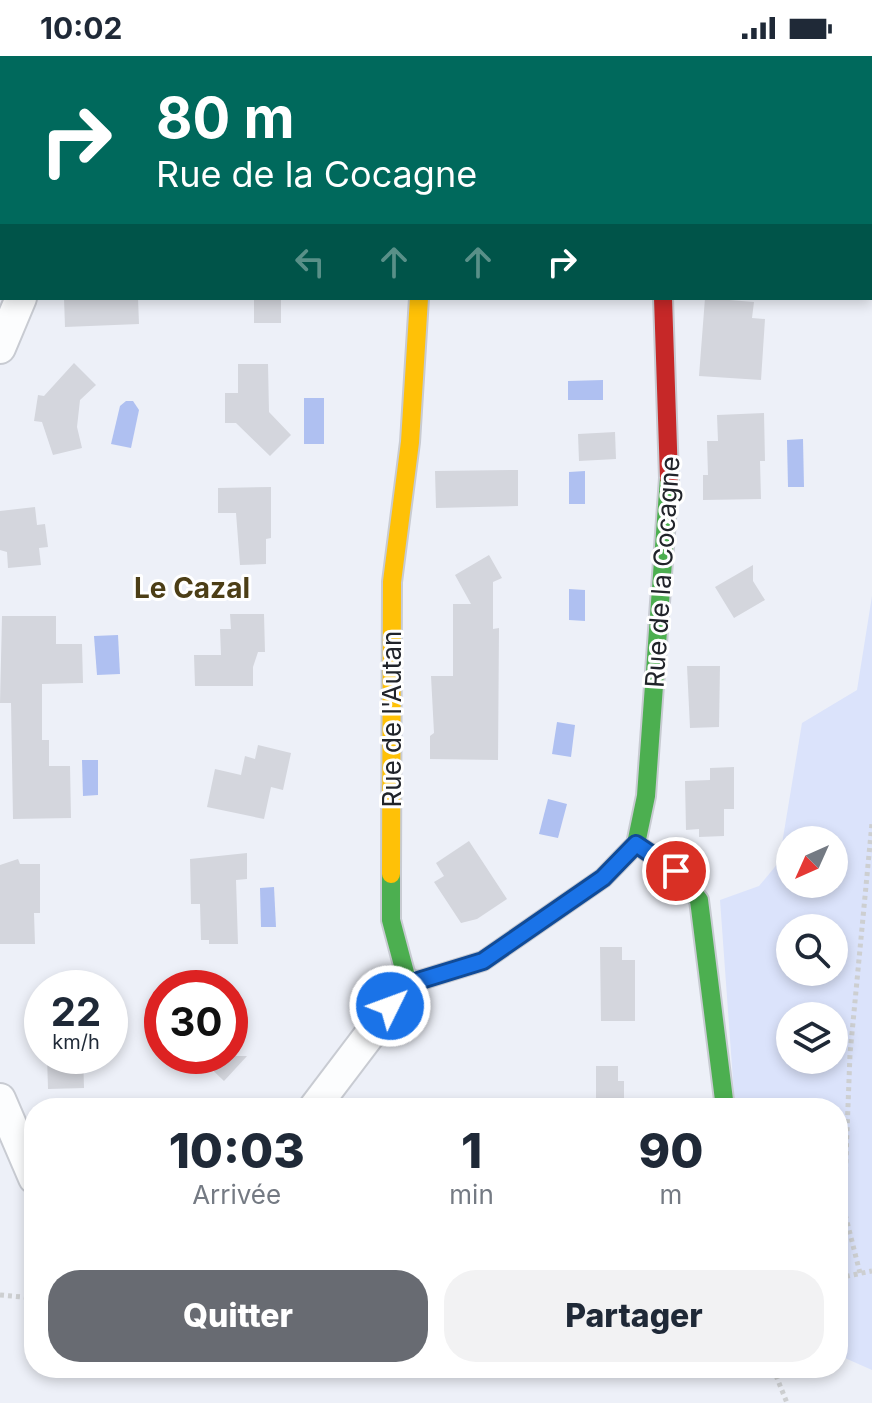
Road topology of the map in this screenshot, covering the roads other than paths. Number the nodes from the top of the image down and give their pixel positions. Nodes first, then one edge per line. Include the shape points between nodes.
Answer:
1 (20, 300) edge
2 (419, 300) edge
3 (663, 300) edge
4 (0, 348) edge
5 (636, 844) junction
6 (408, 984) junction
7 (322, 1098) edge
8 (724, 1098) edge
9 (0, 1099) edge
10 (24, 1155) edge

1 - 4 street
2 - 6 street, Rue de l'Autan via 410,442 392,582 391,920
3 - 5 street, Rue de la Cocagne via 671,452 646,796
5 - 6 street via 603,878 483,961
5 - 8 street via 676,871 699,900
6 - 7 street
9 - 10 street

